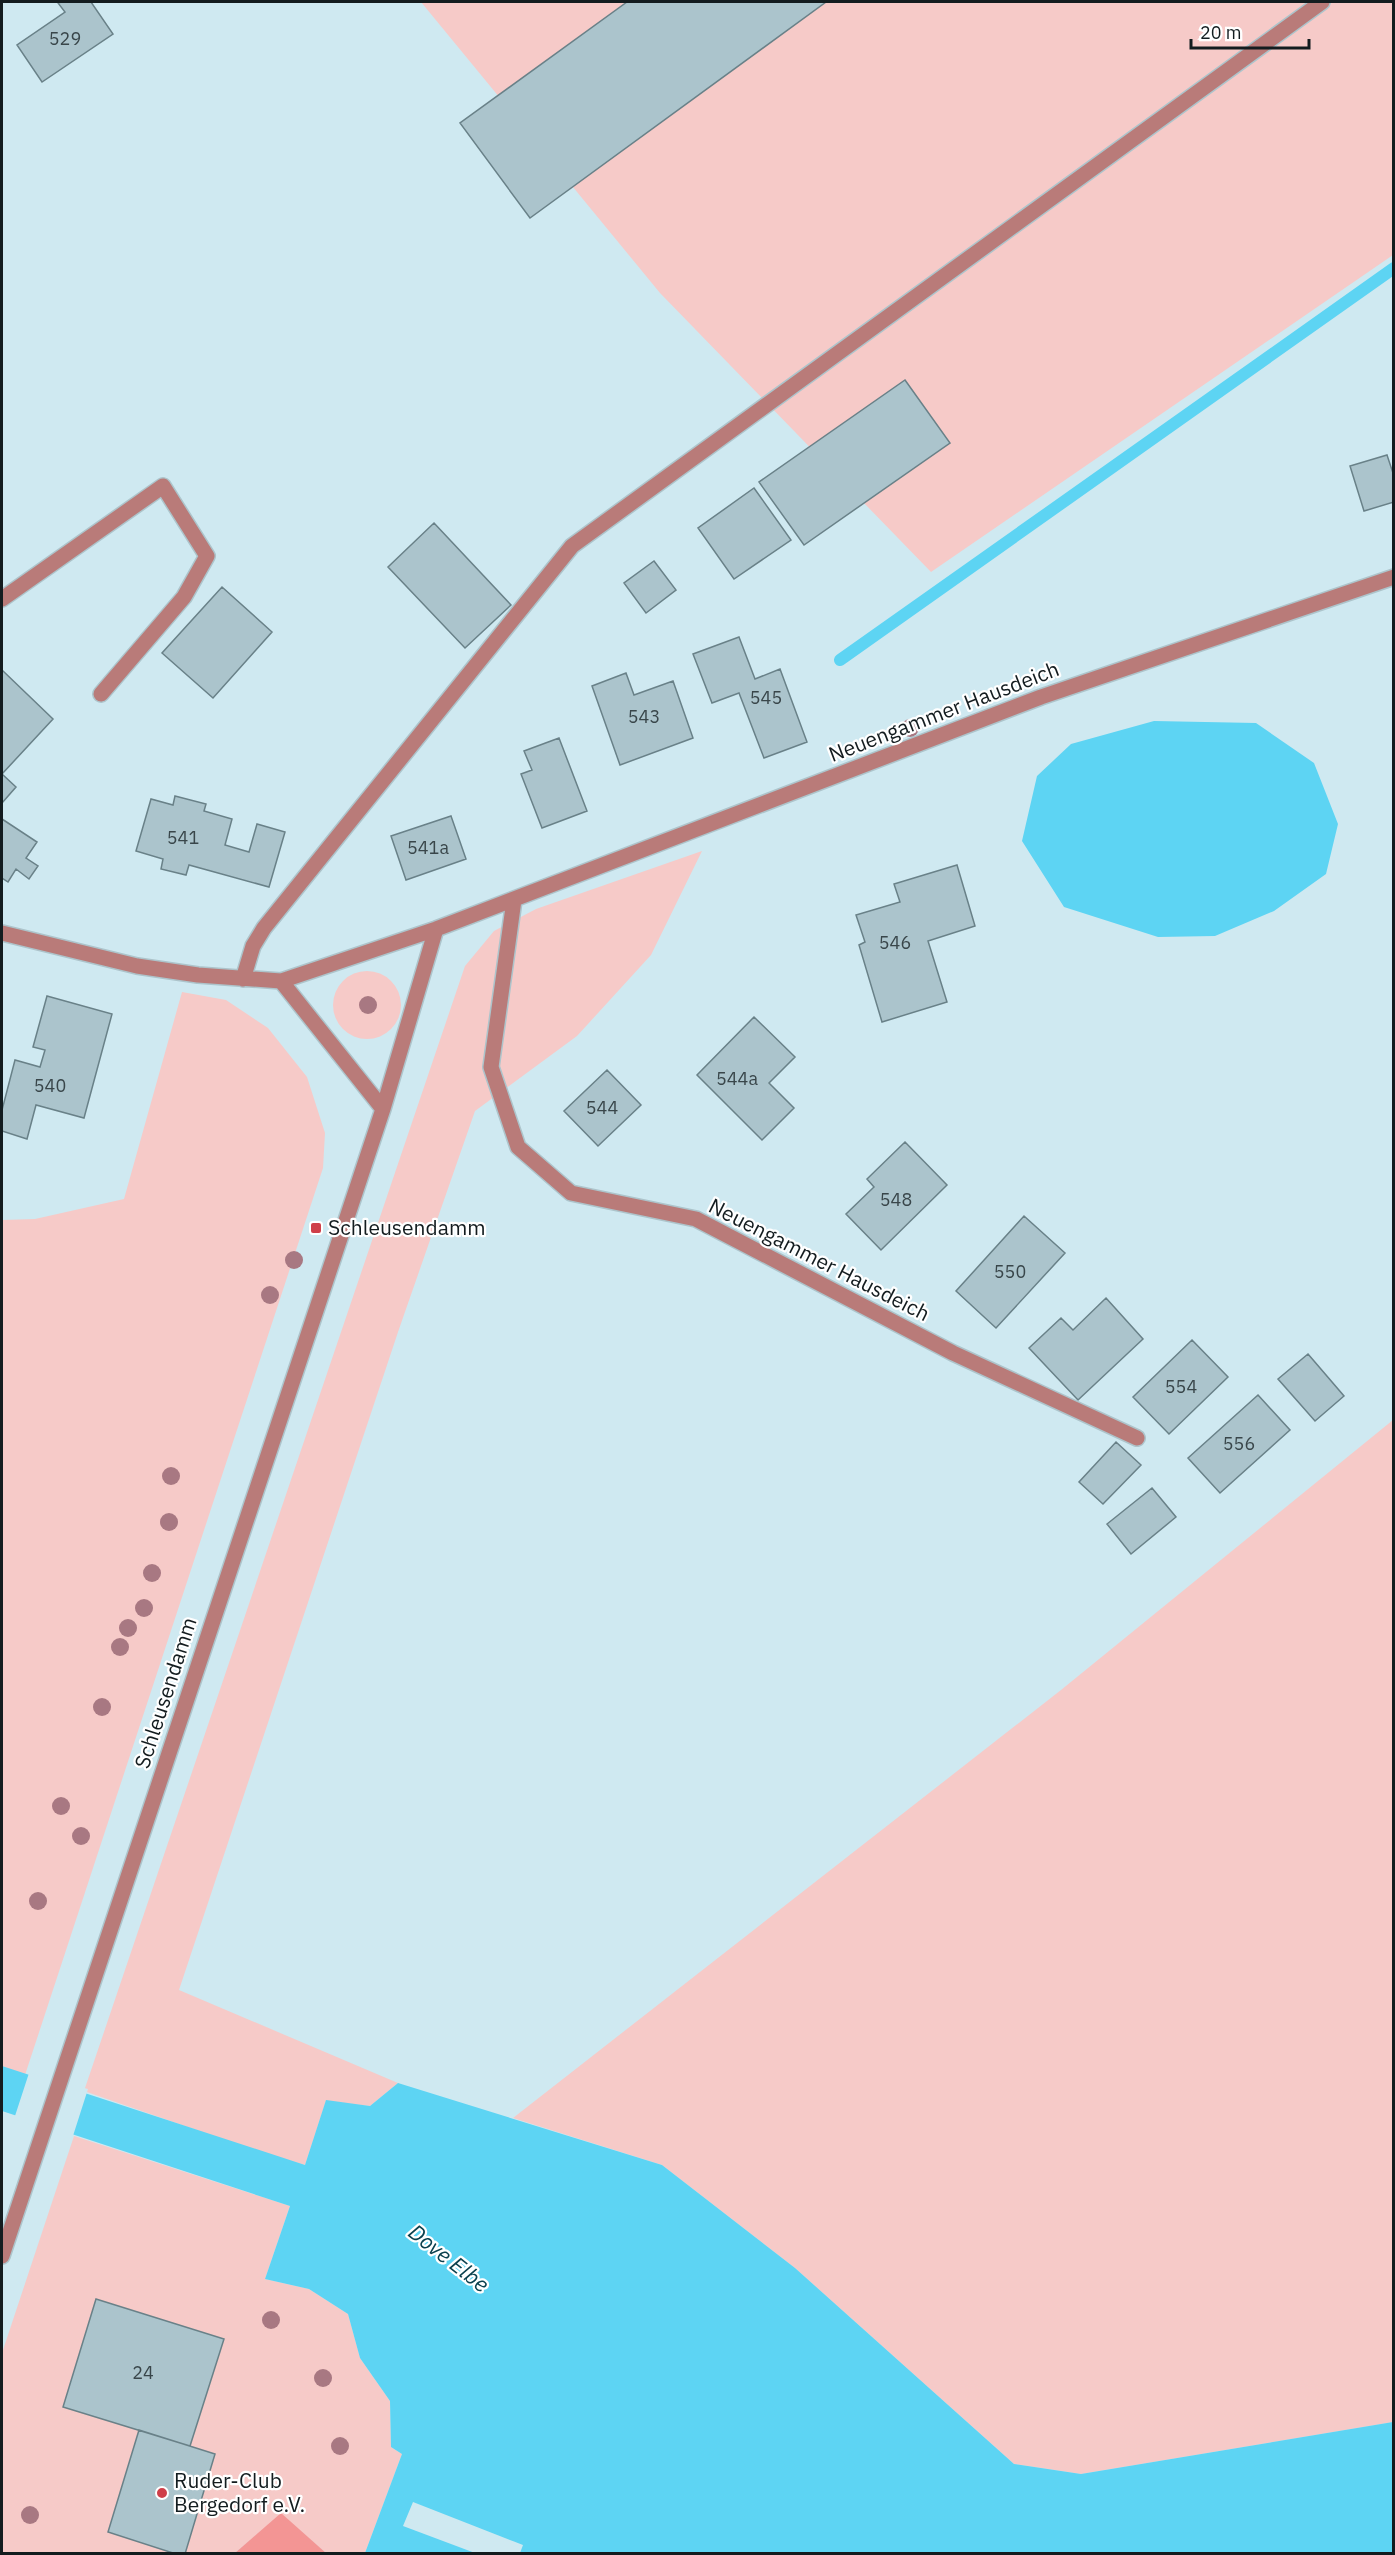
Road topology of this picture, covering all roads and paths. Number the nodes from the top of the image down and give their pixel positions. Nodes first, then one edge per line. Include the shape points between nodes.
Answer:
1 (1322, 2) edge
2 (1394, 578) edge
3 (2, 599) edge
4 (101, 694) dead end
5 (514, 900) junction
6 (436, 929) junction
7 (2, 933) edge
8 (243, 979) junction
9 (281, 981) junction
10 (383, 1109) junction
11 (1137, 1438) dead end
12 (2, 2256) edge

1 - 8 street via 572,546 264,928 253,946
2 - 5 street, Neuengammer Hausdeich via 1041,696
3 - 4 street via 163,486 207,556 184,597
5 - 6 street, Neuengammer Hausdeich
5 - 11 street, Neuengammer Hausdeich via 491,1066 518,1147 571,1193 696,1219 953,1353
6 - 9 street, Neuengammer Hausdeich
6 - 10 street, Schleusendamm
7 - 8 street, Neuengammer Hausdeich via 137,966
8 - 9 street, Neuengammer Hausdeich
9 - 10 street
10 - 12 street, Schleusendamm

